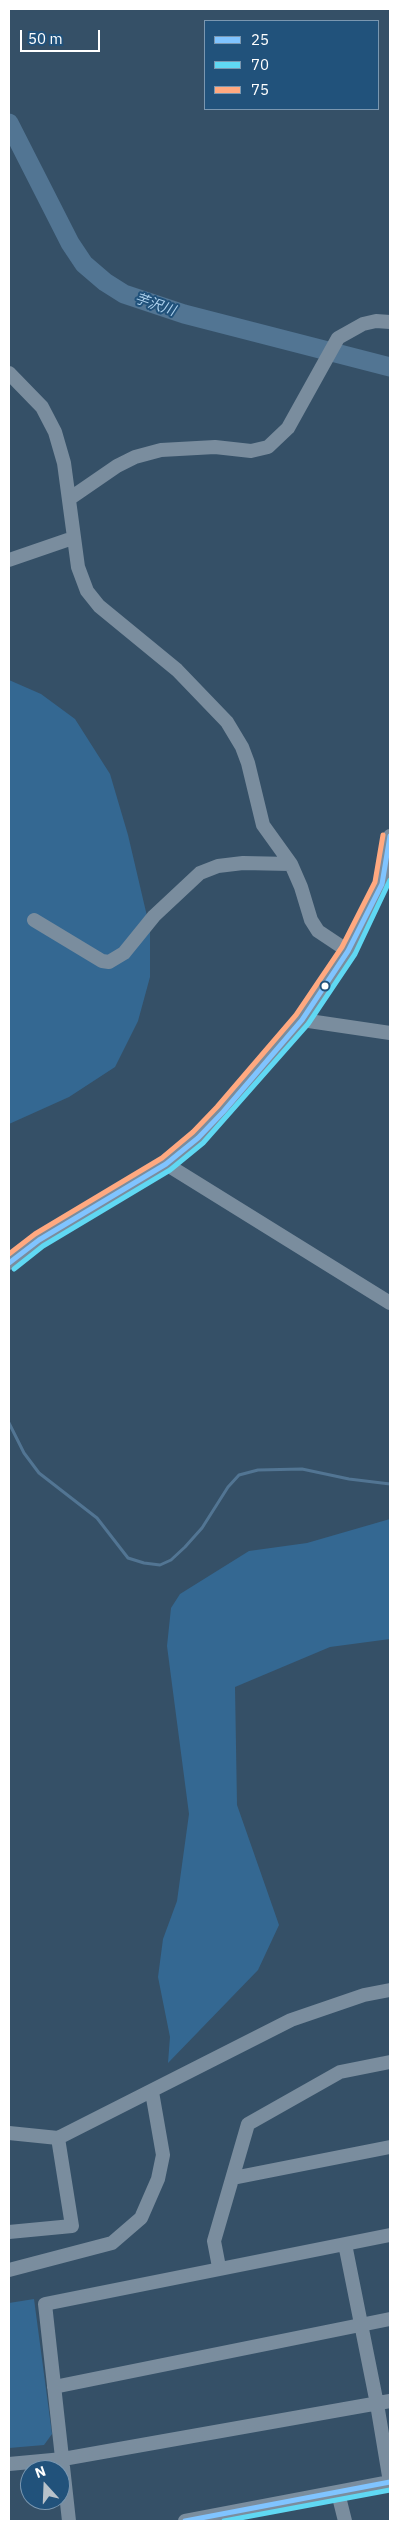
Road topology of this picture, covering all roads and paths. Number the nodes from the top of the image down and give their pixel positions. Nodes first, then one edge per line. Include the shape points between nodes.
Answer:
1 (390, 322) edge
2 (9, 373) edge
3 (69, 499) junction
4 (73, 538) junction
5 (9, 560) edge
6 (390, 836) edge
7 (291, 864) junction
8 (34, 920) dead end
9 (348, 951) junction
10 (302, 1020) junction
11 (390, 1033) edge
12 (166, 1164) junction
13 (9, 1263) edge
14 (390, 1303) edge
15 (390, 1990) edge
16 (390, 2062) edge
17 (152, 2092) junction
18 (9, 2133) edge
19 (58, 2138) junction
20 (390, 2147) edge
21 (233, 2178) junction
22 (9, 2232) edge
23 (390, 2235) edge
24 (345, 2244) junction
25 (219, 2267) junction
26 (9, 2270) edge
27 (390, 2320) edge
28 (360, 2326) junction
29 (54, 2387) junction
30 (384, 2402) edge
31 (63, 2459) junction
32 (9, 2464) edge
33 (390, 2482) edge
34 (338, 2493) junction
35 (69, 2521) edge
36 (185, 2521) edge
37 (345, 2521) edge

1 - 3 street via 363,324 334,342 327,361 288,428 268,447 252,451 215,447 161,450 117,466
2 - 3 street via 42,407 55,432
3 - 4 street
4 - 5 street
4 - 7 street via 82,581 92,598 176,670 227,722 248,764 263,825
6 - 9 street via 382,884
7 - 8 street via 243,862 200,873 154,916 124,953 108,962
7 - 9 street via 306,908 318,931
9 - 10 street
10 - 11 street
10 - 12 street via 198,1138
12 - 13 street via 38,1240
12 - 14 street
15 - 17 street via 291,2020
16 - 21 street via 340,2072 248,2124
17 - 19 street
17 - 26 street via 163,2155 158,2180 141,2218 112,2243
18 - 19 street
19 - 22 street via 72,2226
20 - 21 street
21 - 25 street via 214,2241
23 - 24 street
24 - 25 street
24 - 28 street
25 - 29 street via 45,2304
27 - 28 street
28 - 29 street
28 - 30 street
29 - 31 street
30 - 31 street
30 - 33 street
31 - 32 street
31 - 35 street
33 - 34 street
34 - 36 street
34 - 37 street

